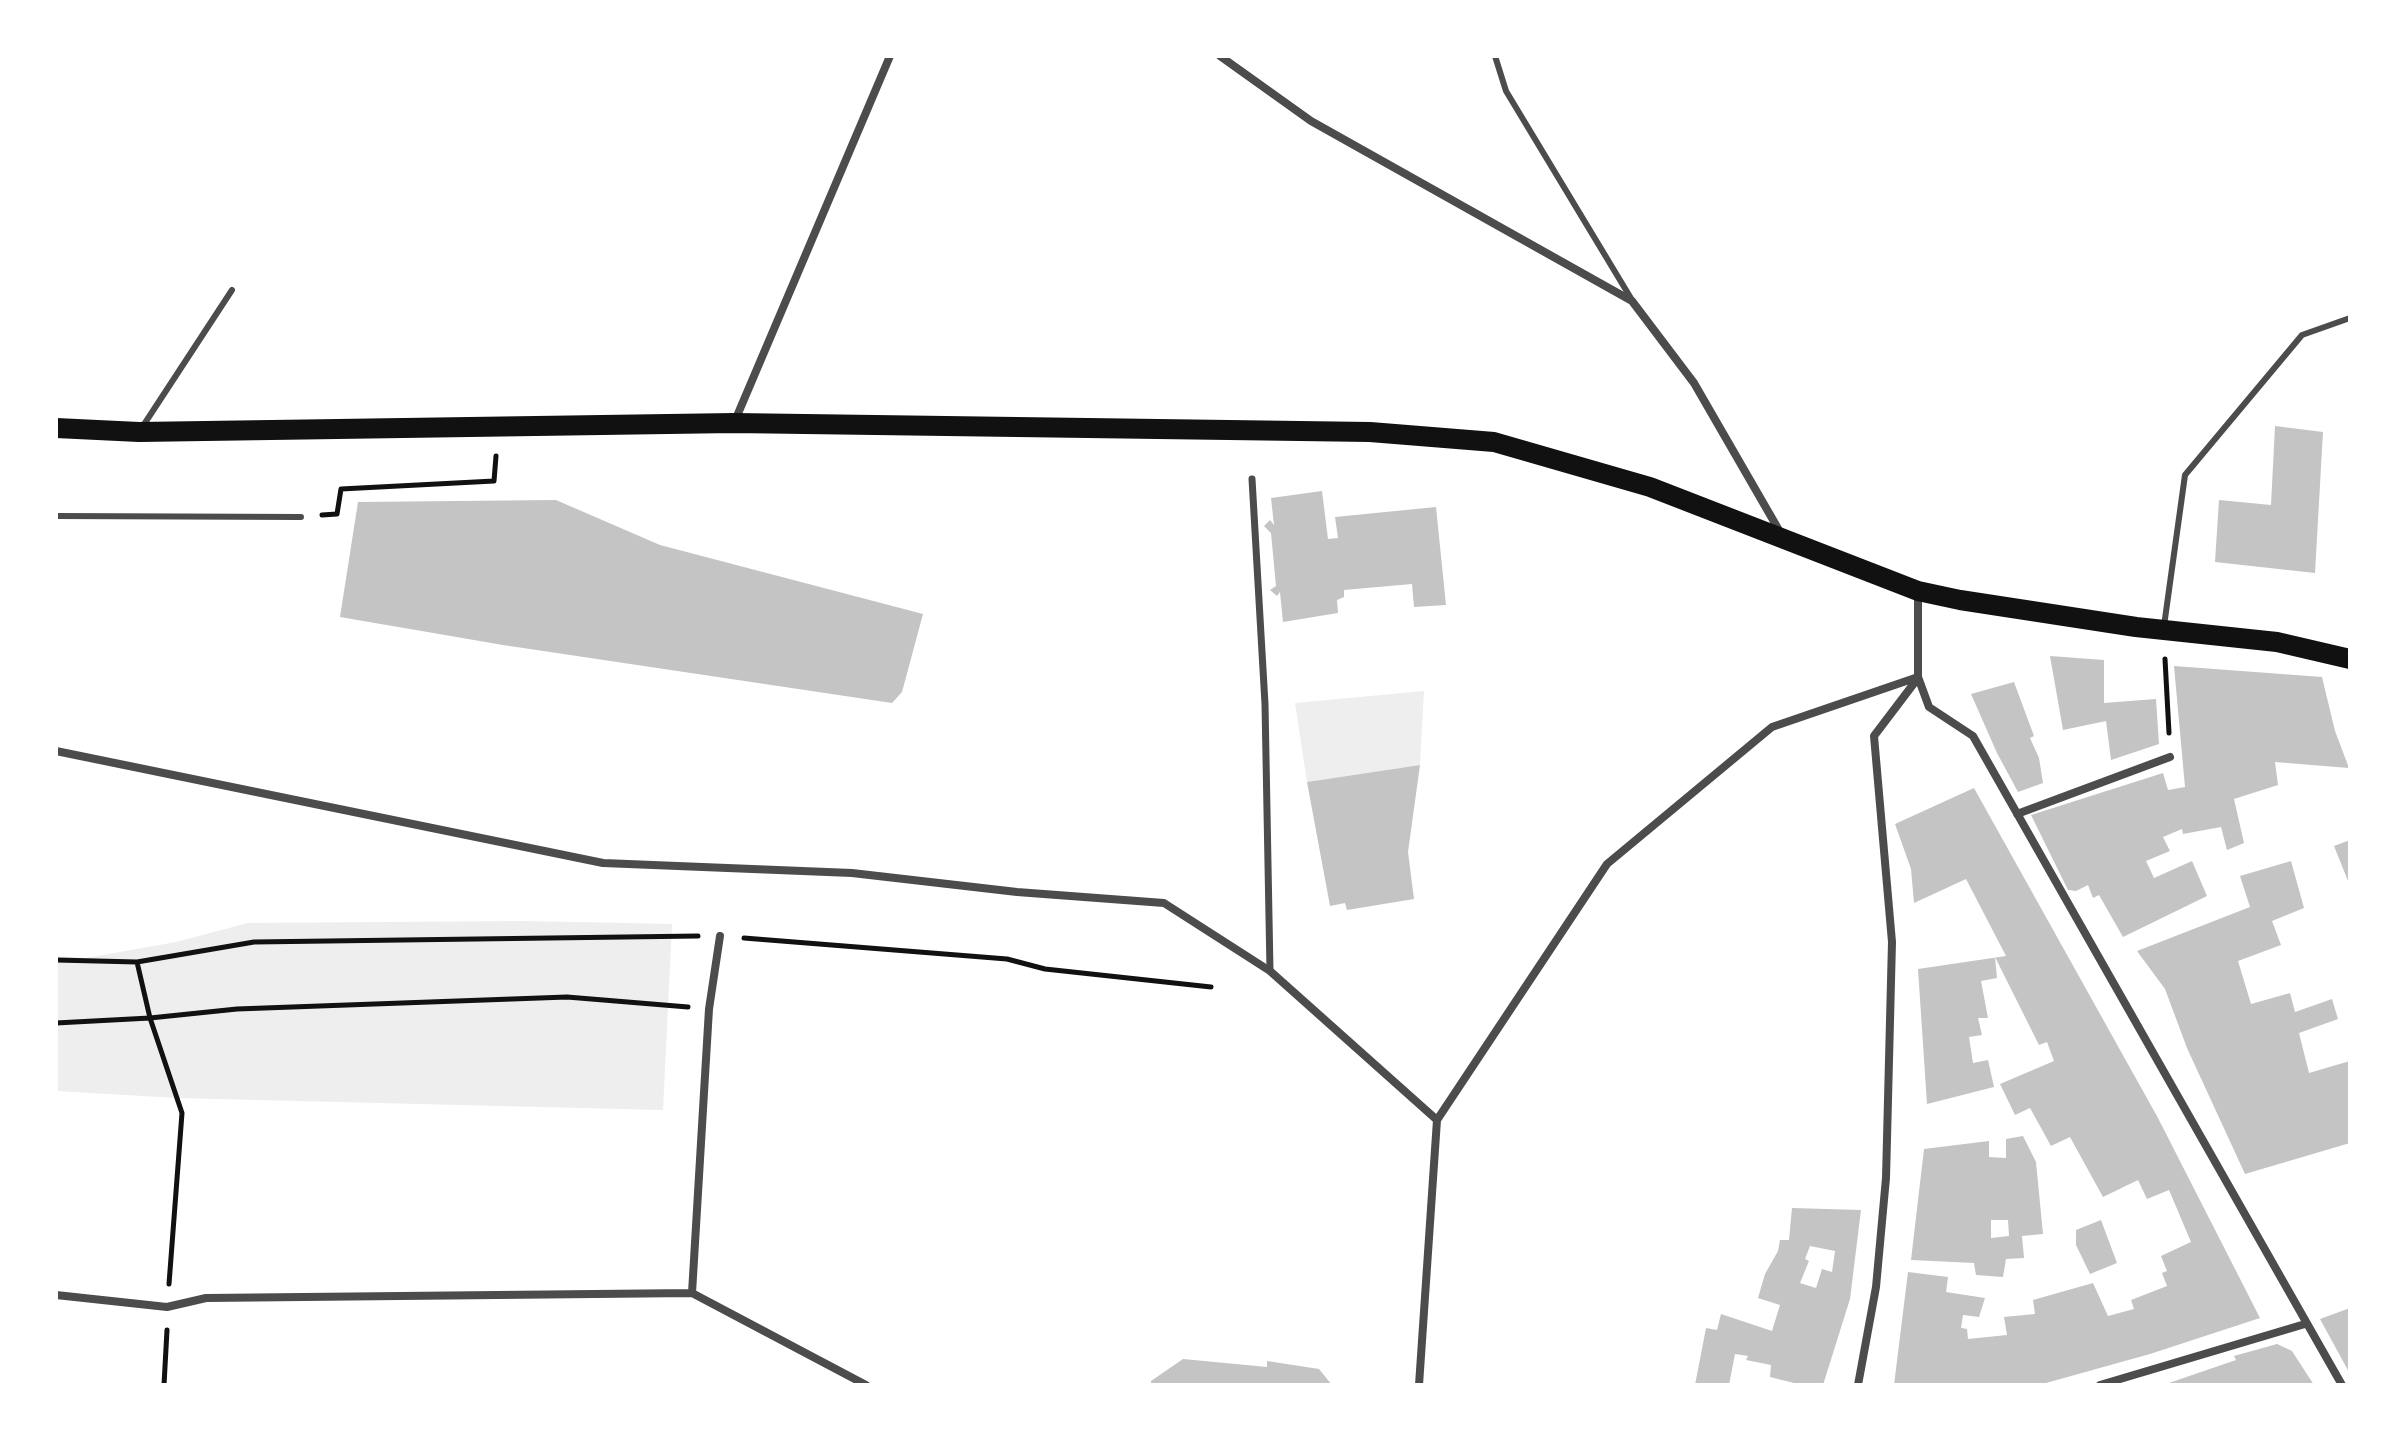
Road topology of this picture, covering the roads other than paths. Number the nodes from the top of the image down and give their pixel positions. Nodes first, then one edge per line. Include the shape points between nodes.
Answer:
1 (890, 56) edge
2 (1220, 56) edge
3 (1495, 56) edge
4 (232, 290) dead end
5 (1632, 301) junction
6 (2350, 318) edge
7 (734, 423) junction
8 (56, 428) edge
9 (139, 432) junction
10 (1252, 479) dead end
11 (56, 516) edge
12 (301, 517) road end
13 (1785, 540) junction
14 (1918, 591) junction
15 (2163, 630) junction
16 (2350, 659) edge
17 (1918, 677) junction
18 (56, 751) edge
19 (2170, 757) road end
20 (2017, 814) junction
21 (720, 936) road end
22 (1270, 971) junction
23 (1437, 1120) junction
24 (692, 1293) junction
25 (56, 1295) edge
26 (2305, 1324) junction
27 (859, 1384) edge
28 (1419, 1385) edge
29 (1858, 1385) edge
30 (2100, 1385) edge
31 (2342, 1385) edge

1 - 7 street
2 - 5 street via 1311,121
3 - 5 lane via 1506,91
4 - 9 lane
5 - 13 street via 1694,383
6 - 15 lane via 2302,335 2185,475
7 - 9 main road
7 - 13 main road via 1370,432 1494,442 1650,487
8 - 9 main road
10 - 22 street via 1265,704
11 - 12 lane
13 - 14 main road
14 - 15 main road
14 - 17 street
15 - 16 main road via 2277,642
17 - 20 street via 1929,707 1973,736
17 - 23 street via 1772,727 1607,864
17 - 29 street via 1874,736 1892,942 1888,1115 1876,1287
18 - 22 street via 603,863 852,873 1164,903
19 - 20 street
20 - 26 street
21 - 24 street via 709,1009
22 - 23 street
23 - 28 street
24 - 25 street via 206,1298 167,1307
24 - 27 street
26 - 30 street
26 - 31 street

